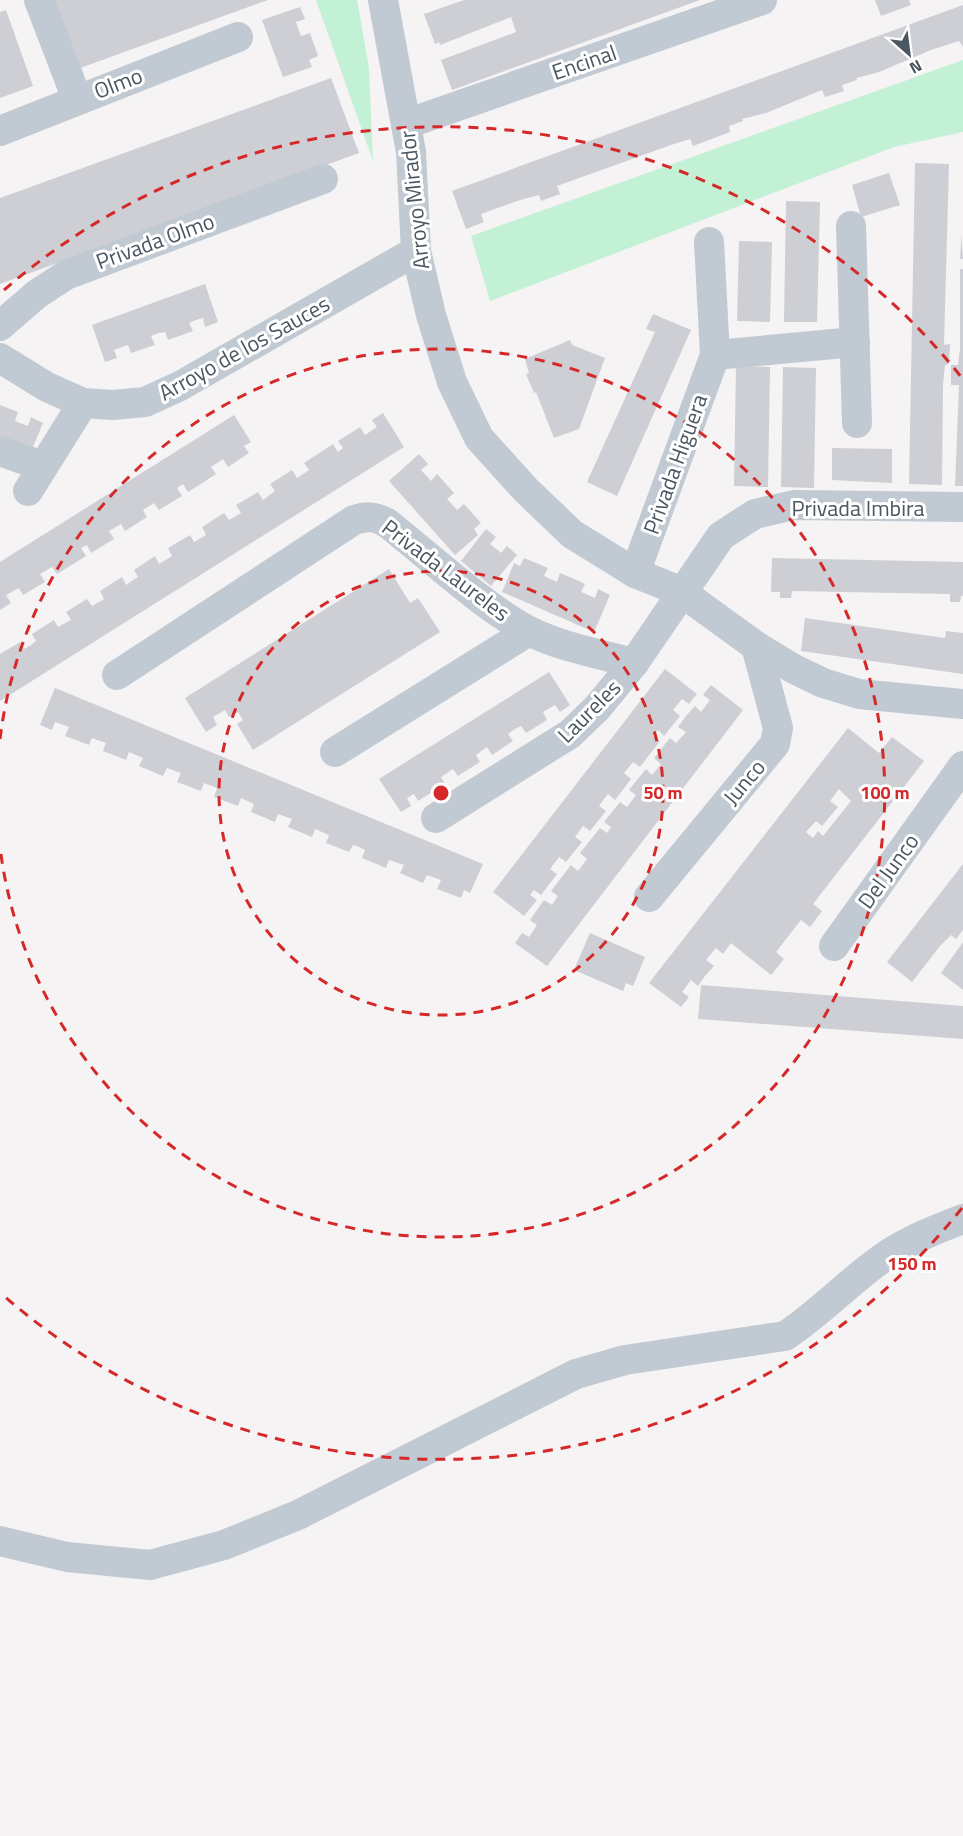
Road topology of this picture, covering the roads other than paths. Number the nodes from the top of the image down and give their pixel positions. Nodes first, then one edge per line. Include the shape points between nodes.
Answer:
1 (39, 0) edge
2 (383, 0) edge
3 (762, 0) edge
4 (238, 36) dead end
5 (76, 99) junction
6 (406, 124) junction
7 (0, 131) edge
8 (323, 178) dead end
9 (851, 226) dead end
10 (709, 242) dead end
11 (416, 251) junction
12 (0, 326) edge
13 (855, 342) junction
14 (715, 355) junction
15 (0, 358) edge
16 (83, 403) junction
17 (857, 423) dead end
18 (0, 452) edge
19 (963, 507) edge
20 (635, 573) junction
21 (680, 591) junction
22 (529, 631) junction
23 (756, 646) junction
24 (634, 663) junction
25 (117, 675) dead end
26 (963, 704) edge
27 (335, 752) dead end
28 (963, 766) edge
29 (436, 818) dead end
30 (649, 897) dead end
31 (834, 946) dead end
32 (963, 1219) edge
33 (0, 1541) edge

1 - 5 street
2 - 6 street, Arroyo Mirador
3 - 6 street, Encinal
4 - 5 street, Olmo
5 - 7 street, Olmo
6 - 11 street, Arroyo Mirador
8 - 12 street, Privada Olmo via 66,275
9 - 13 street
10 - 14 street, Privada Higuera
11 - 16 street, Arroyo de los Sauces via 180,386 145,402
11 - 20 street, Arroyo Mirador via 452,382 479,438 572,534
13 - 14 street
13 - 17 street
14 - 20 street, Privada Higuera
15 - 16 street, Arroyo de los Sauces via 47,387
16 - 18 street via 35,479
19 - 21 street, Privada Imbira via 794,505 755,514 721,536
20 - 21 street, Arroyo Mirador
21 - 23 street, Arroyo Mirador
21 - 24 street, Laureles
22 - 24 street, Privada Laureles
22 - 25 street, Privada Laureles via 387,523 366,516 354,520
22 - 27 street
23 - 26 street, Arroyo Mirador via 803,674 859,694
23 - 30 street, Junco via 778,728 775,744
24 - 29 street, Laureles via 570,734
28 - 31 street, Del Junco
32 - 33 street via 925,1233 886,1256 785,1336 625,1360 576,1374 298,1515 224,1545 150,1564 67,1557

